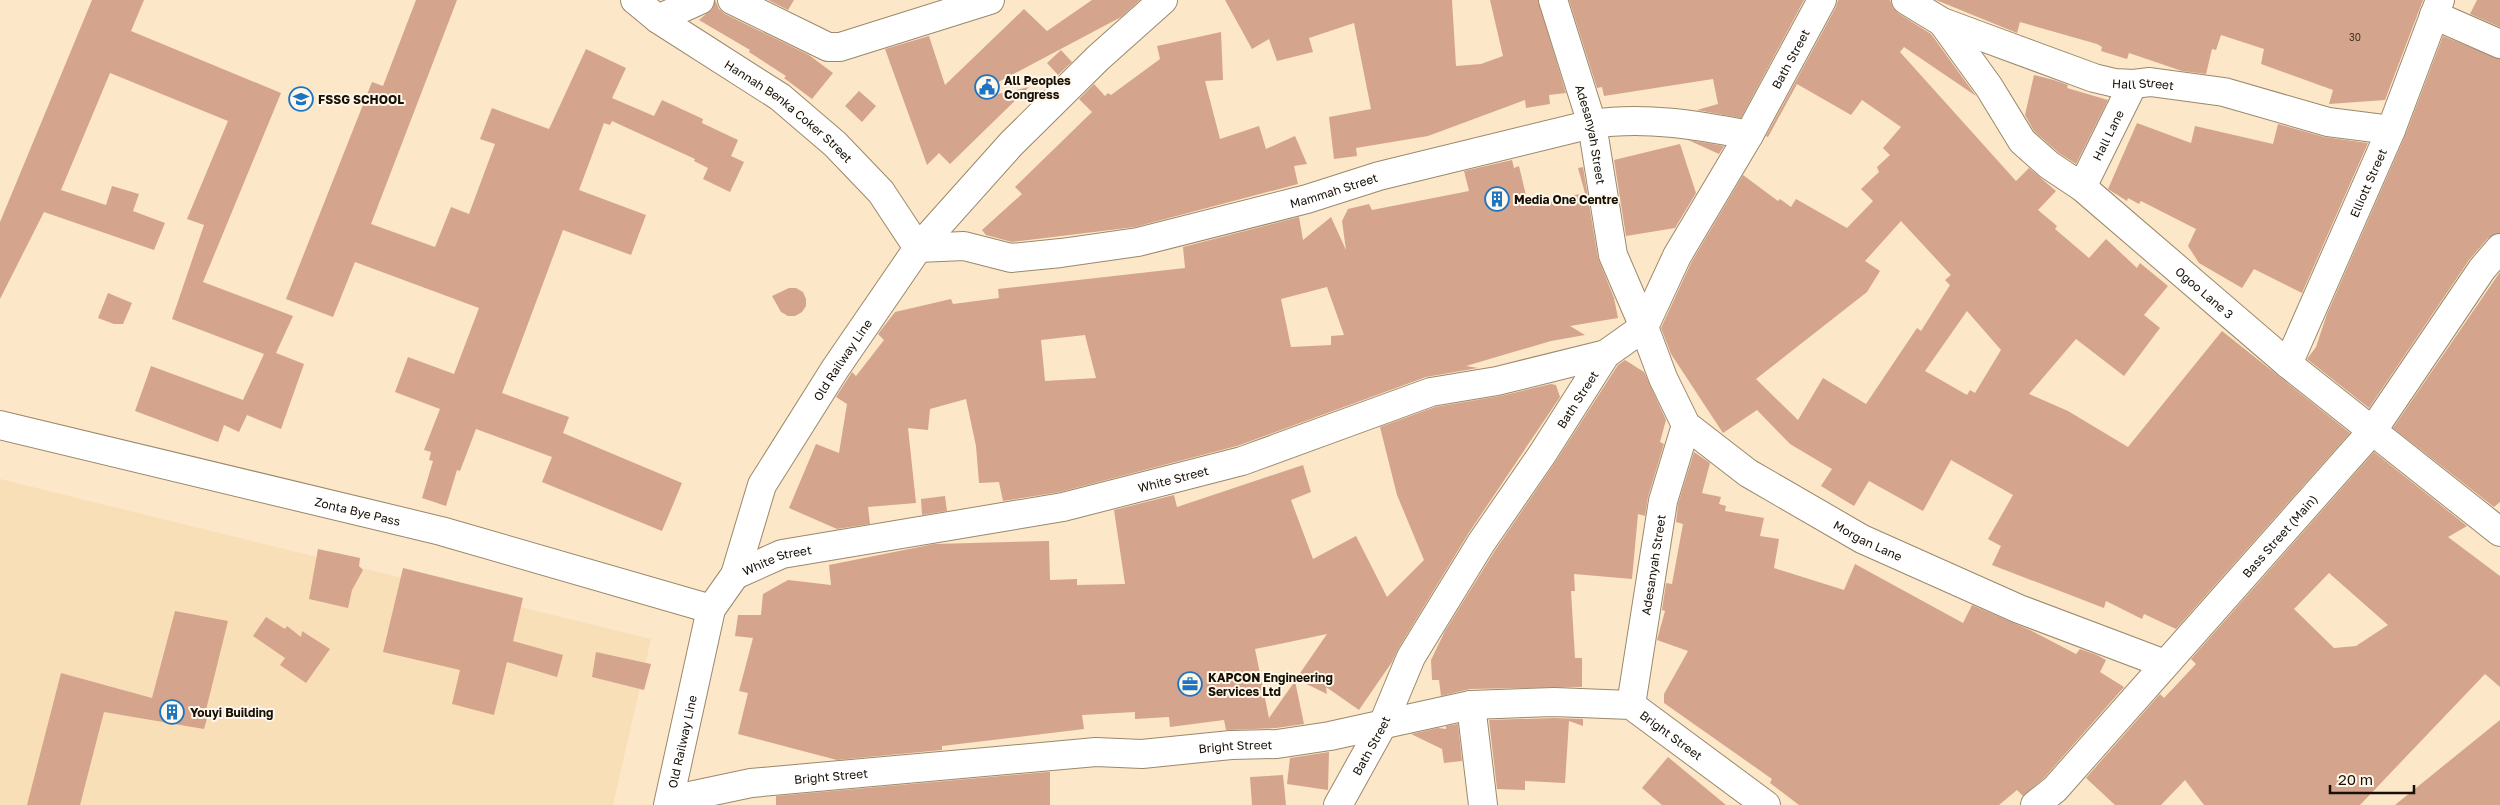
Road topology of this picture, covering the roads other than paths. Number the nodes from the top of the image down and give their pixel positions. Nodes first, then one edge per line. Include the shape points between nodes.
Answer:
1 (636, 0) edge
2 (700, 0) edge
3 (732, 0) edge
4 (990, 0) edge
5 (1163, 0) edge
6 (1553, 0) edge
7 (1822, 0) edge
8 (1906, 0) edge
9 (2437, 7) edge
10 (658, 19) junction
11 (1942, 22) junction
12 (2500, 44) edge
13 (2133, 84) junction
14 (1592, 124) junction
15 (2391, 130) junction
16 (1749, 135) junction
17 (2082, 187) junction
18 (918, 248) junction
19 (2500, 248) edge
20 (1644, 327) junction
21 (1606, 354) junction
22 (2288, 364) junction
23 (0, 425) edge
24 (1686, 425) junction
25 (2373, 430) junction
26 (2500, 532) edge
27 (735, 575) junction
28 (711, 609) junction
29 (2164, 664) junction
30 (1471, 705) junction
31 (1631, 705) junction
32 (1383, 724) junction
33 (2054, 800) edge
34 (669, 802) edge
35 (1338, 805) edge
36 (1482, 805) edge
37 (1766, 805) edge

1 - 10 street, Hannah Benka Coker Street
2 - 10 street
3 - 4 street via 828,46 840,47
5 - 18 street, Old Railway Line via 1098,58 1012,144
6 - 14 street, Adesanyah Street
7 - 16 street, Bath Street
8 - 11 street, Hall Street
9 - 12 street
9 - 15 street, Elliott Street
10 - 18 street, Hannah Benka Coker Street via 780,97 835,144 881,192
11 - 13 street, Hall Street via 2094,78
11 - 17 street, Ogoo Lane 3 via 1989,87 2022,141 2049,165
13 - 15 street, Hall Street via 2150,82 2224,92 2328,122
13 - 17 street, Hall Lane
14 - 16 street, Mammah Street via 1619,120 1688,124
14 - 18 street, Mammah Street via 1379,176 1307,199 1138,242 1011,258 964,246
14 - 20 street, Adesanyah Street via 1613,255
15 - 22 street, Elliott Street
16 - 20 street, Bath Street via 1677,256
17 - 22 street, Ogoo Lane 3
18 - 27 street, Old Railway Line via 835,369 762,485
19 - 25 street, Bass Street (Main) via 2482,269
20 - 21 street, Bath Street
20 - 24 street, Morgan Lane via 1663,378
21 - 27 street, White Street via 1497,381 1431,392 1242,461 1073,504 782,554
21 - 32 street, Bath Street via 1481,543 1411,657
22 - 25 street, Ogoo Lane 3
23 - 28 street, Zonta Bye Pass via 441,531
24 - 29 street, Morgan Lane via 1748,472 1862,539 2019,609
24 - 31 street, Adesanyah Street via 1663,501
25 - 26 street, Ogoo Lane 3
25 - 29 street, Bass Street (Main)
27 - 28 street, Old Railway Line
28 - 34 street, Old Railway Line
29 - 33 street, Bass Street (Main)
30 - 31 street, Bright Street via 1554,702
30 - 32 street, Bright Street
30 - 36 street
31 - 37 street, Bright Street
32 - 34 street, Bright Street via 1277,744 1142,754 1096,752 751,783
32 - 35 street, Bath Street

